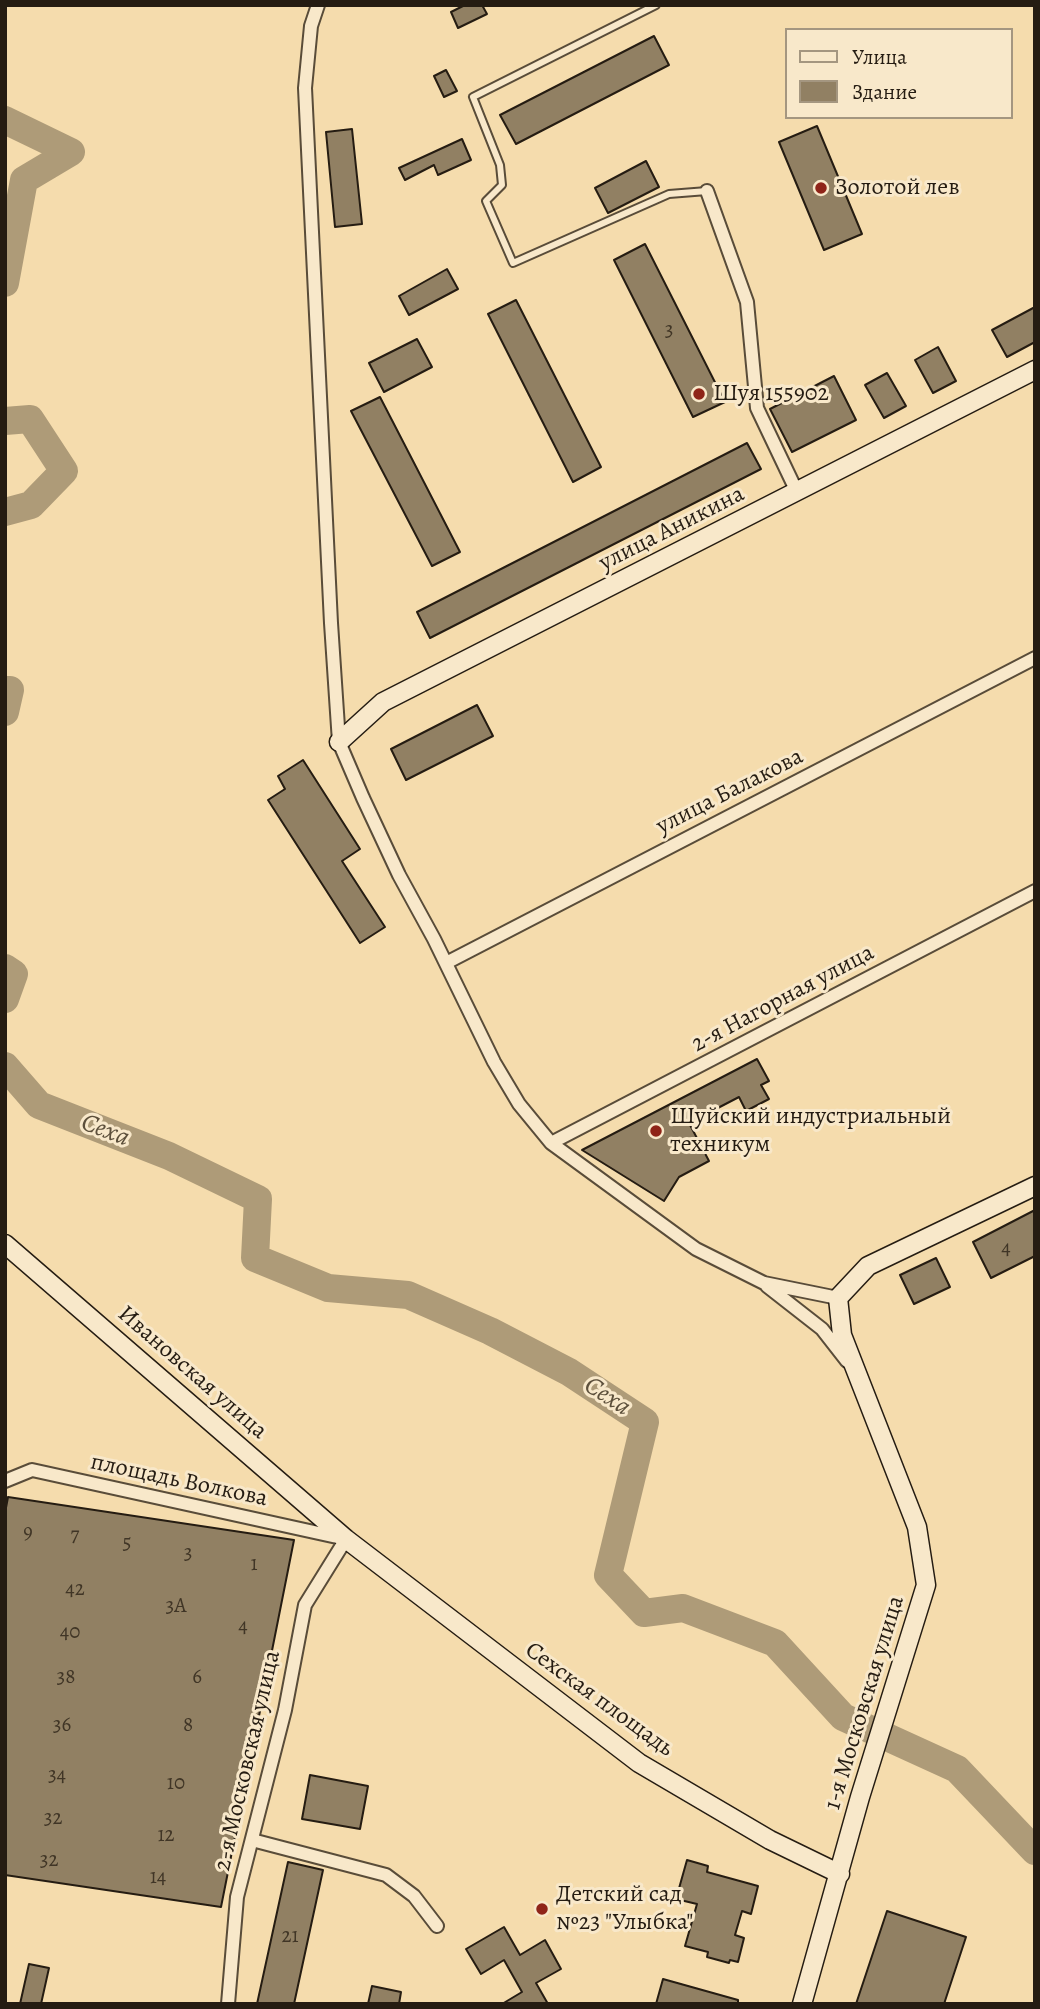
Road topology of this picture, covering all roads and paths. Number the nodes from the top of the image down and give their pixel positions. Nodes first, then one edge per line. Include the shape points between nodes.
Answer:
1 (318, 5) edge
2 (656, 5) edge
3 (707, 191) joint
4 (1035, 370) edge
5 (797, 492) junction
6 (1035, 658) edge
7 (339, 742) junction
8 (1035, 891) edge
9 (446, 963) junction
10 (551, 1143) junction
11 (1035, 1186) edge
12 (5, 1244) edge
13 (764, 1283) junction
14 (838, 1298) junction
15 (858, 1375) junction
16 (5, 1480) edge
17 (346, 1539) junction
18 (251, 1840) junction
19 (840, 1874) junction
20 (437, 1926) dead end
21 (228, 2004) edge
22 (802, 2004) edge

1 - 7 street via 311,26 305,88
2 - 3 lane via 473,97 500,165 502,185 486,201 513,263 669,194
3 - 5 street via 747,302 757,408
4 - 5 street, улица Аникина
5 - 7 street, улица Аникина via 383,702
6 - 9 street, улица Балакова
7 - 9 street via 394,864
8 - 10 street, 2-я Нагорная улица
9 - 10 street via 494,1062 519,1104
10 - 13 street via 696,1249
11 - 14 street via 868,1266
12 - 17 street, Ивановская улица
13 - 14 street
13 - 15 street via 822,1329
14 - 15 street, 1-я Московская улица via 842,1335
15 - 19 street, 1-я Московская улица via 917,1527 926,1585
16 - 17 street, площадь Волкова via 32,1470
17 - 18 street, 2-я Московская улица via 305,1605 285,1710
17 - 19 street, Сехская площадь via 639,1763 770,1840
18 - 20 street via 386,1875 414,1896
18 - 21 street, 2-я Московская улица via 237,1897
19 - 22 street, 1-я Московская улица

